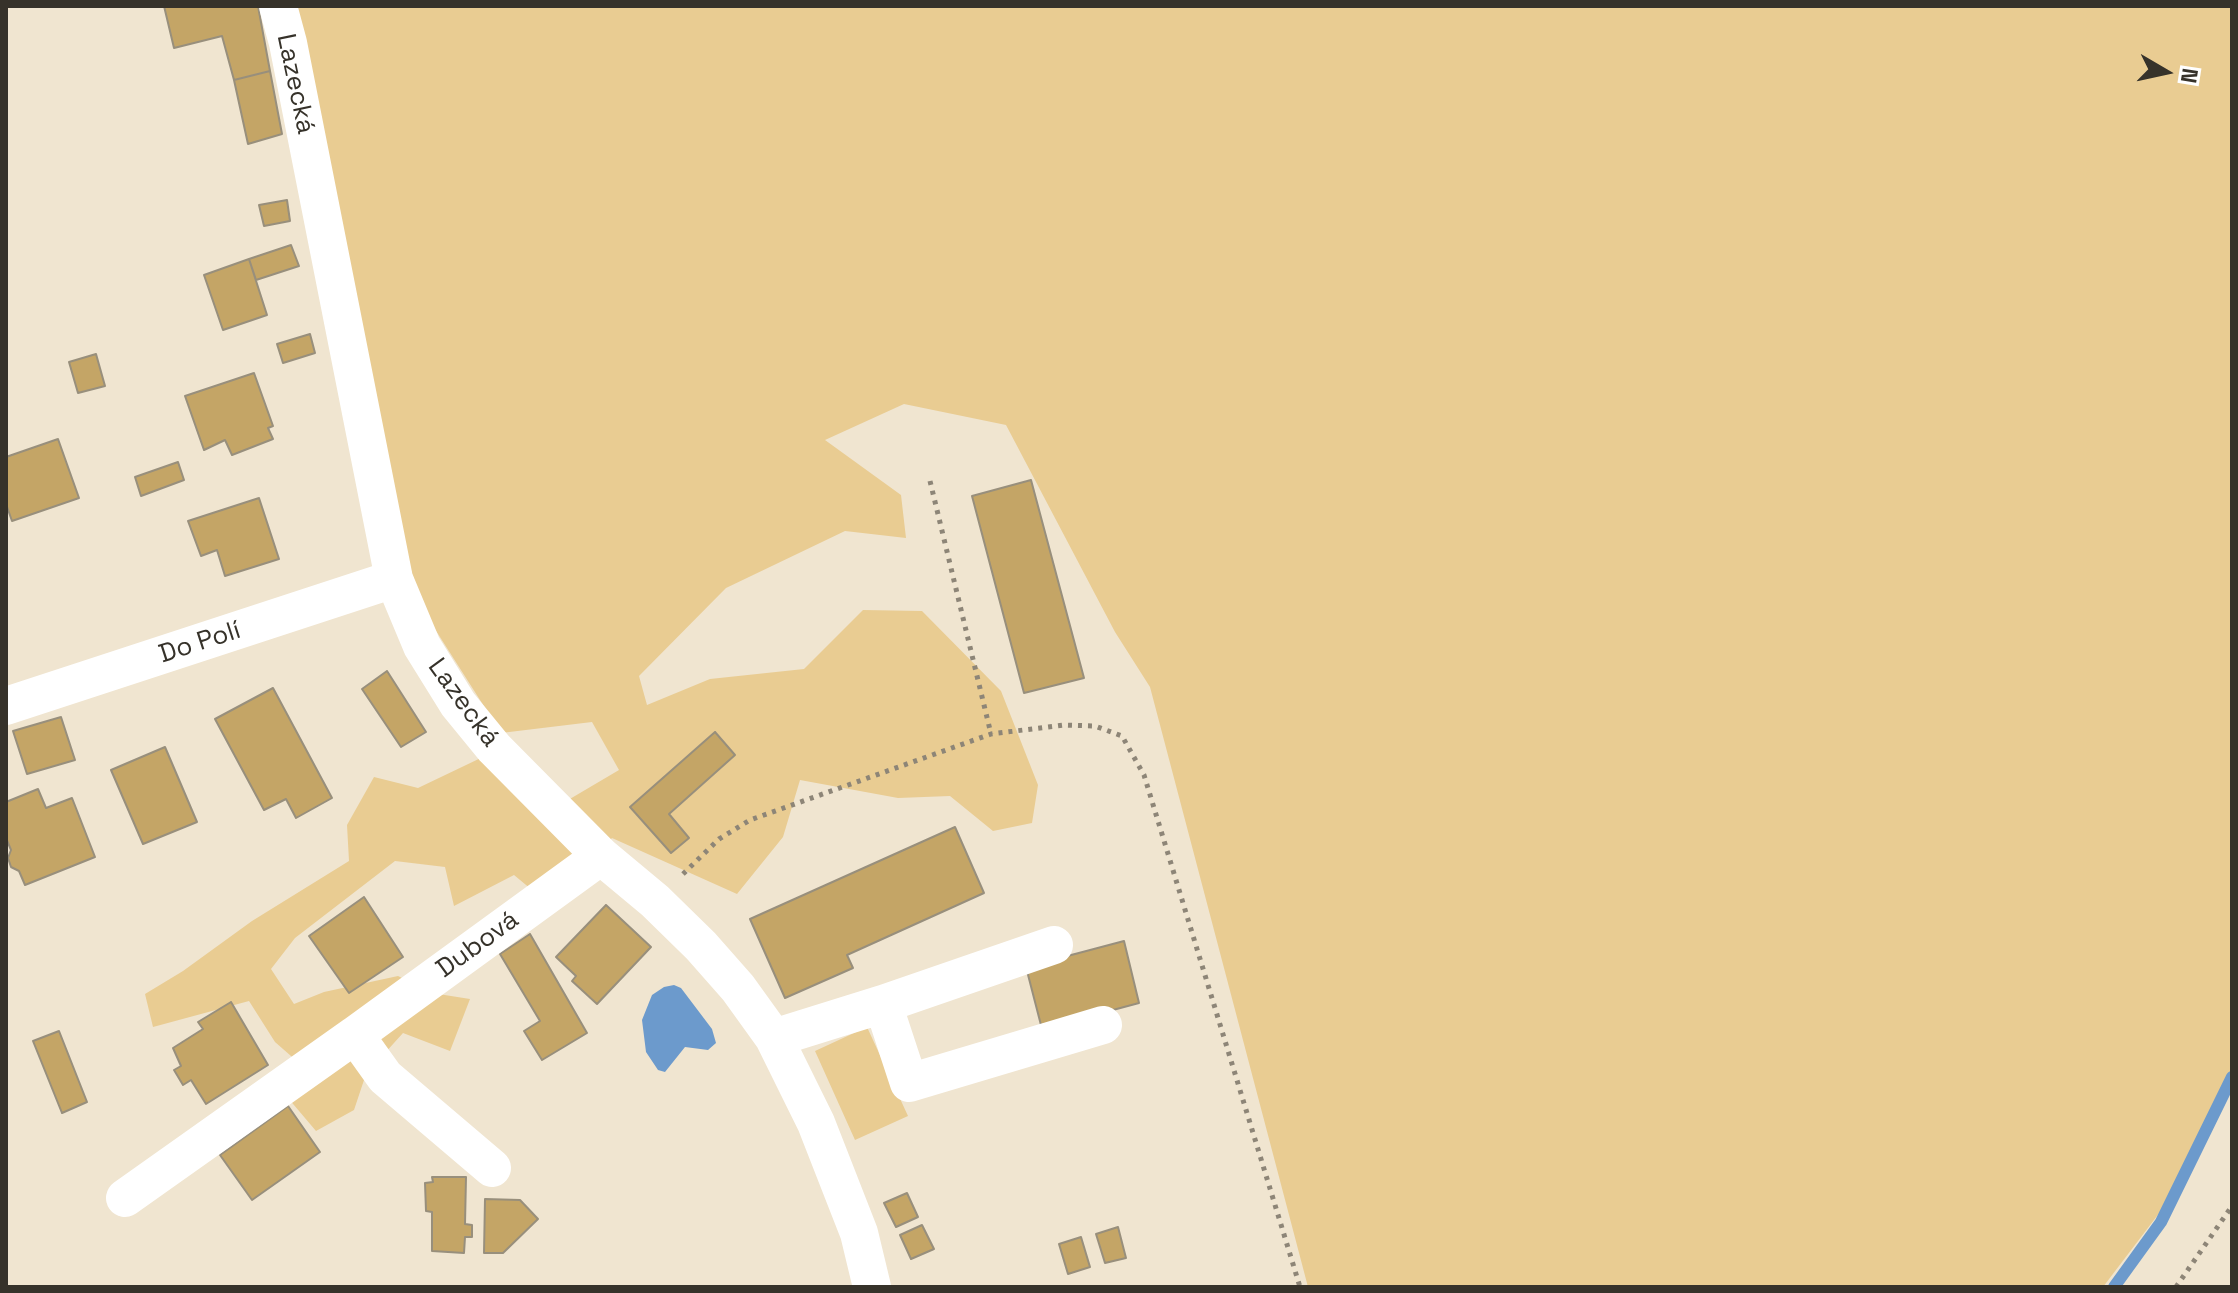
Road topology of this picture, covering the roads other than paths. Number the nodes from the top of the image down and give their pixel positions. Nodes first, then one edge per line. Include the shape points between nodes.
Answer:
1 (278, 6) edge
2 (394, 579) junction
3 (6, 706) edge
4 (601, 856) junction
5 (1054, 945) dead end
6 (883, 1004) junction
7 (1103, 1025) dead end
8 (355, 1035) junction
9 (774, 1038) junction
10 (492, 1168) dead end
11 (125, 1198) dead end
12 (872, 1287) edge

1 - 2 street, Lazecká
2 - 3 street, Do Polí
2 - 4 street, Lazecká via 422,646 458,704
4 - 8 street, Dubová
4 - 9 street, Lazecká via 701,946
5 - 6 street
6 - 7 street via 909,1083
6 - 9 street
8 - 10 street via 385,1077
8 - 11 street, Dubová
9 - 12 street, Lazecká via 816,1123 859,1233

